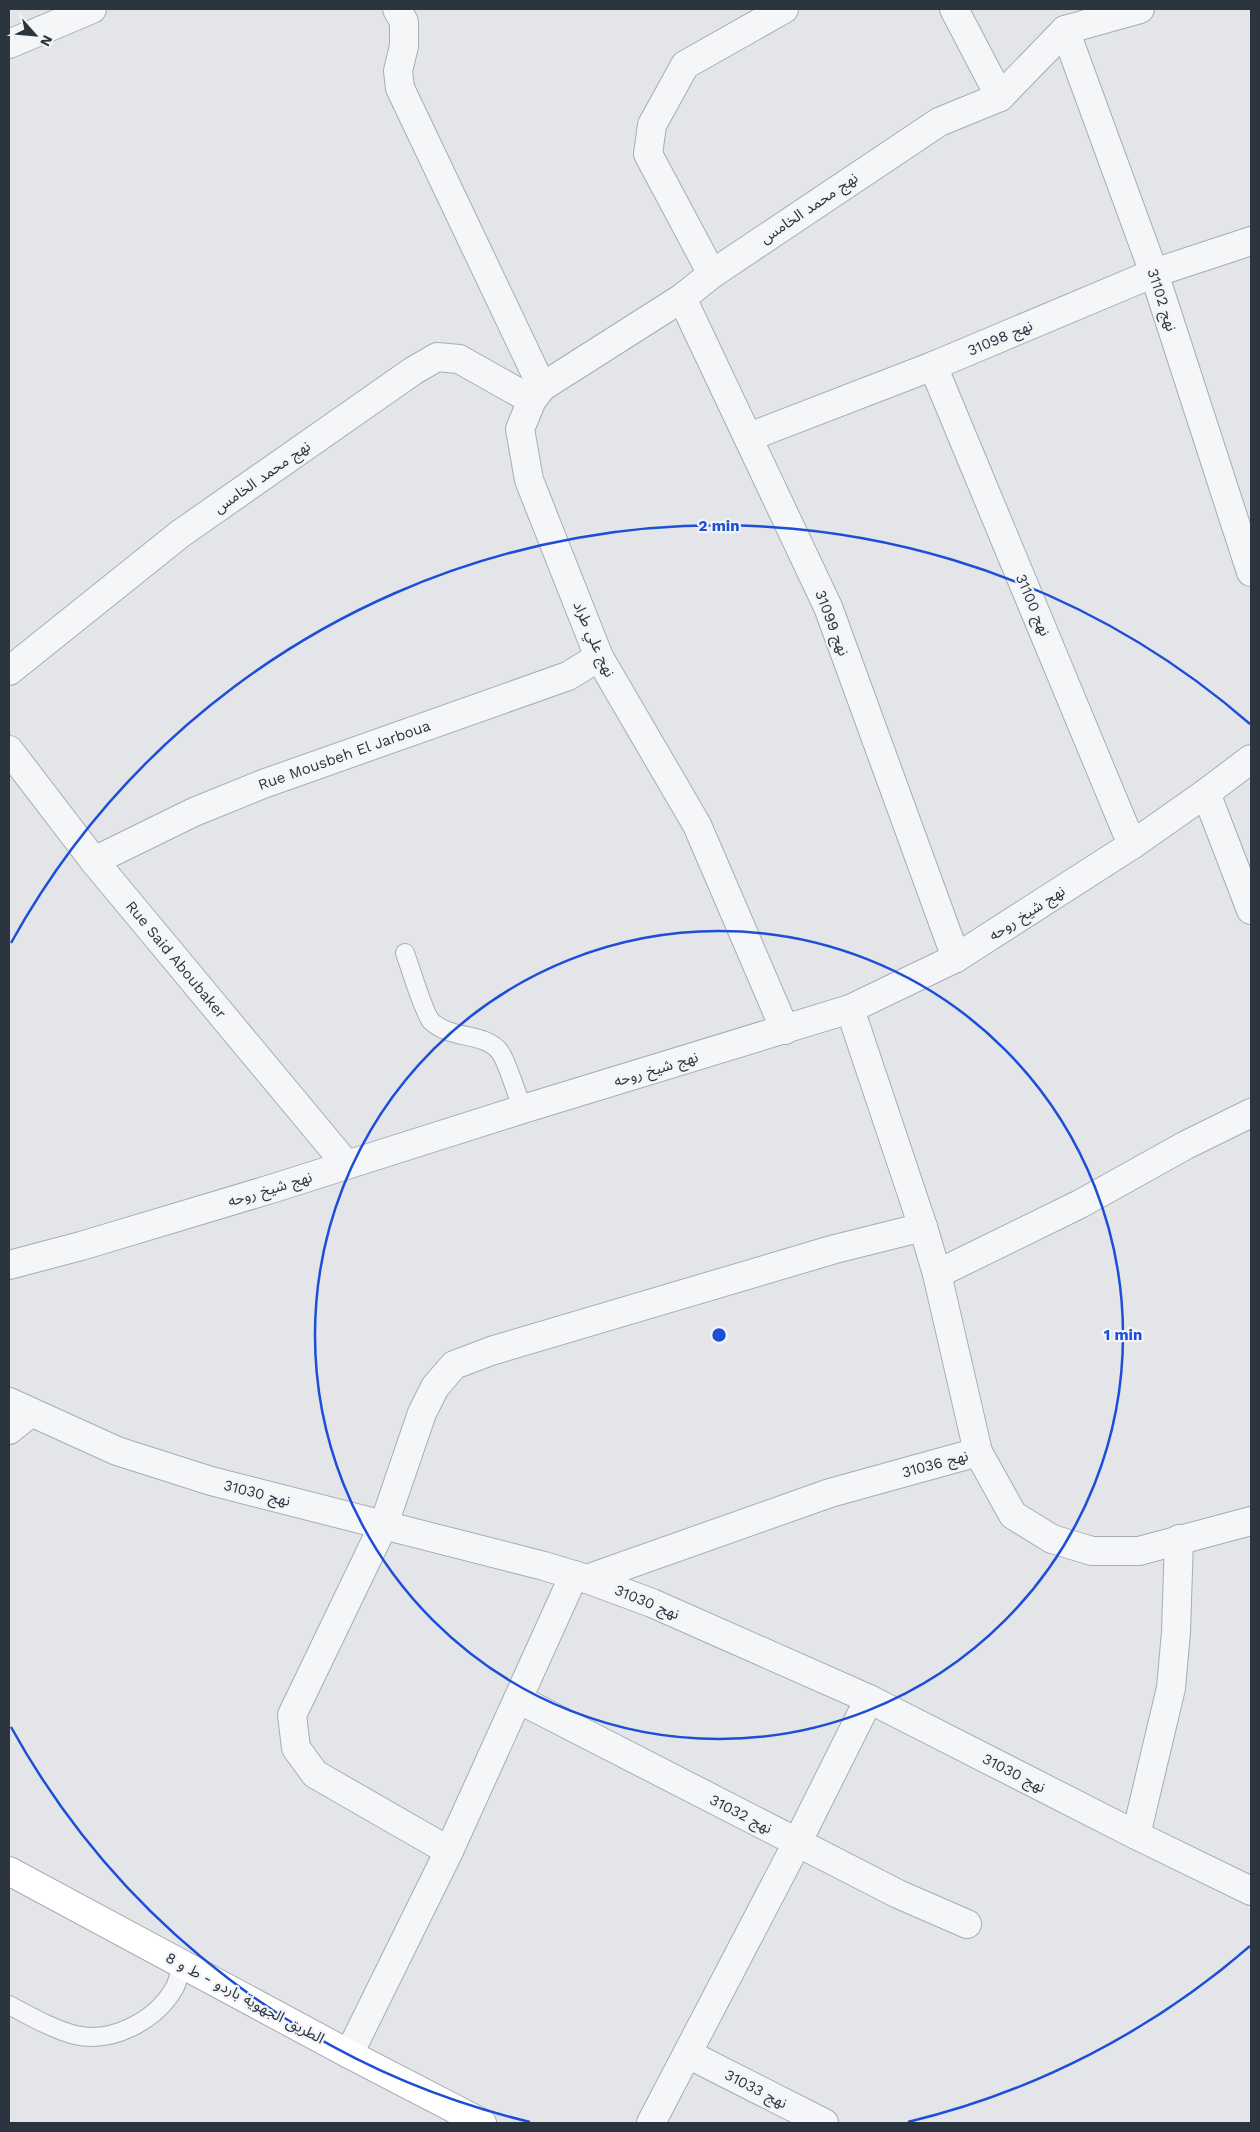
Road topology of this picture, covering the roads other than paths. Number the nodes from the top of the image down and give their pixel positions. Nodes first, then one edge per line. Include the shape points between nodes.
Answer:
1 (92, 9) edge
2 (397, 9) edge
3 (784, 9) edge
4 (954, 9) edge
5 (1140, 9) edge
6 (1066, 30) junction
7 (9, 44) edge
8 (1000, 97) junction
9 (1251, 240) edge
10 (1154, 273) junction
11 (712, 274) junction
12 (682, 298) junction
13 (933, 366) junction
14 (537, 394) junction
15 (749, 437) junction
16 (1251, 572) edge
17 (599, 657) junction
18 (9, 671) edge
19 (9, 750) edge
20 (1251, 759) edge
21 (1206, 793) junction
22 (1132, 845) junction
23 (94, 861) junction
24 (1251, 910) edge
25 (405, 953) dead end
26 (956, 958) junction
27 (850, 1010) junction
28 (786, 1030) junction
29 (523, 1109) junction
30 (1251, 1113) edge
31 (346, 1164) junction
32 (923, 1227) junction
33 (9, 1265) edge
34 (936, 1274) junction
35 (19, 1408) edge
36 (9, 1430) edge
37 (978, 1452) junction
38 (1251, 1520) edge
39 (384, 1524) junction
40 (1179, 1539) junction
41 (581, 1577) junction
42 (518, 1699) junction
43 (869, 1699) junction
44 (1136, 1835) junction
45 (797, 1843) junction
46 (448, 1851) junction
47 (9, 1871) edge
48 (1251, 1891) edge
49 (967, 1924) dead end
50 (183, 1965) junction
51 (9, 2005) edge
52 (349, 2054) junction
53 (688, 2054) junction
54 (482, 2123) edge
55 (651, 2123) edge
56 (824, 2123) edge

1 - 7 street
2 - 14 street via 404,22 404,46 398,71 400,88
3 - 11 street via 685,64 652,126 648,154
4 - 8 street
5 - 6 street
6 - 8 street
6 - 10 street, نهج 31102
8 - 11 street, نهج محمد الخامس via 939,122
9 - 10 street, نهج 31098
10 - 13 street, نهج 31098
10 - 16 street, نهج 31102
11 - 12 street, نهج محمد الخامس
12 - 14 street
12 - 15 street, نهج 31099
13 - 15 street, نهج 31098
13 - 22 street, نهج 31100
14 - 17 street, نهج علي طراد via 520,429 529,480
14 - 18 street, نهج محمد الخامس via 459,359 437,357 180,534
15 - 26 street, نهج 31099 via 828,607
17 - 23 street, Rue Mousbeh El Jarboua via 568,676 263,784 194,812
17 - 28 street, نهج علي طراد via 697,824
19 - 23 street, Rue Said Aboubaker
20 - 21 street, نهج شيخ روحه
21 - 22 street, نهج شيخ روحه
21 - 24 street
22 - 26 street, نهج شيخ روحه
23 - 31 street, Rue Said Aboubaker
25 - 29 lane via 429,1019 438,1028 482,1040 500,1051
26 - 27 street, نهج شيخ روحه
27 - 28 street, نهج شيخ روحه
27 - 32 street
28 - 29 street, نهج شيخ روحه
29 - 31 street, نهج شيخ روحه
30 - 34 street via 1080,1204
31 - 33 street, نهج شيخ روحه
32 - 34 street
32 - 39 street via 835,1249 490,1351 454,1365 435,1387 422,1414
34 - 37 street
35 - 36 street
35 - 39 street, نهج 31030 via 117,1451 211,1481
37 - 40 street, نهج 31036 via 1013,1515 1052,1539 1092,1551 1139,1550
37 - 41 street, نهج 31036 via 830,1493
38 - 40 street, نهج 31036
39 - 41 street, نهج 31030
39 - 46 street via 292,1715 296,1748 315,1774
40 - 44 street via 1171,1688
41 - 42 street
41 - 43 street, نهج 31030 via 652,1603
42 - 45 street, نهج 31032
42 - 46 street
43 - 44 street, نهج 31030
43 - 45 street
44 - 48 street, نهج 31030
45 - 49 street, نهج 31032 via 898,1894
45 - 53 street
46 - 52 street
47 - 50 main road, الطريق الجهوية باردو - ط و 8
50 - 51 lane via 175,1987 161,2006 143,2021 122,2031 100,2036 76,2036
50 - 52 main road, الطريق الجهوية باردو - ط و 8
52 - 54 main road, الطريق الجهوية باردو - ط و 8
53 - 55 street
53 - 56 street, نهج 31033

